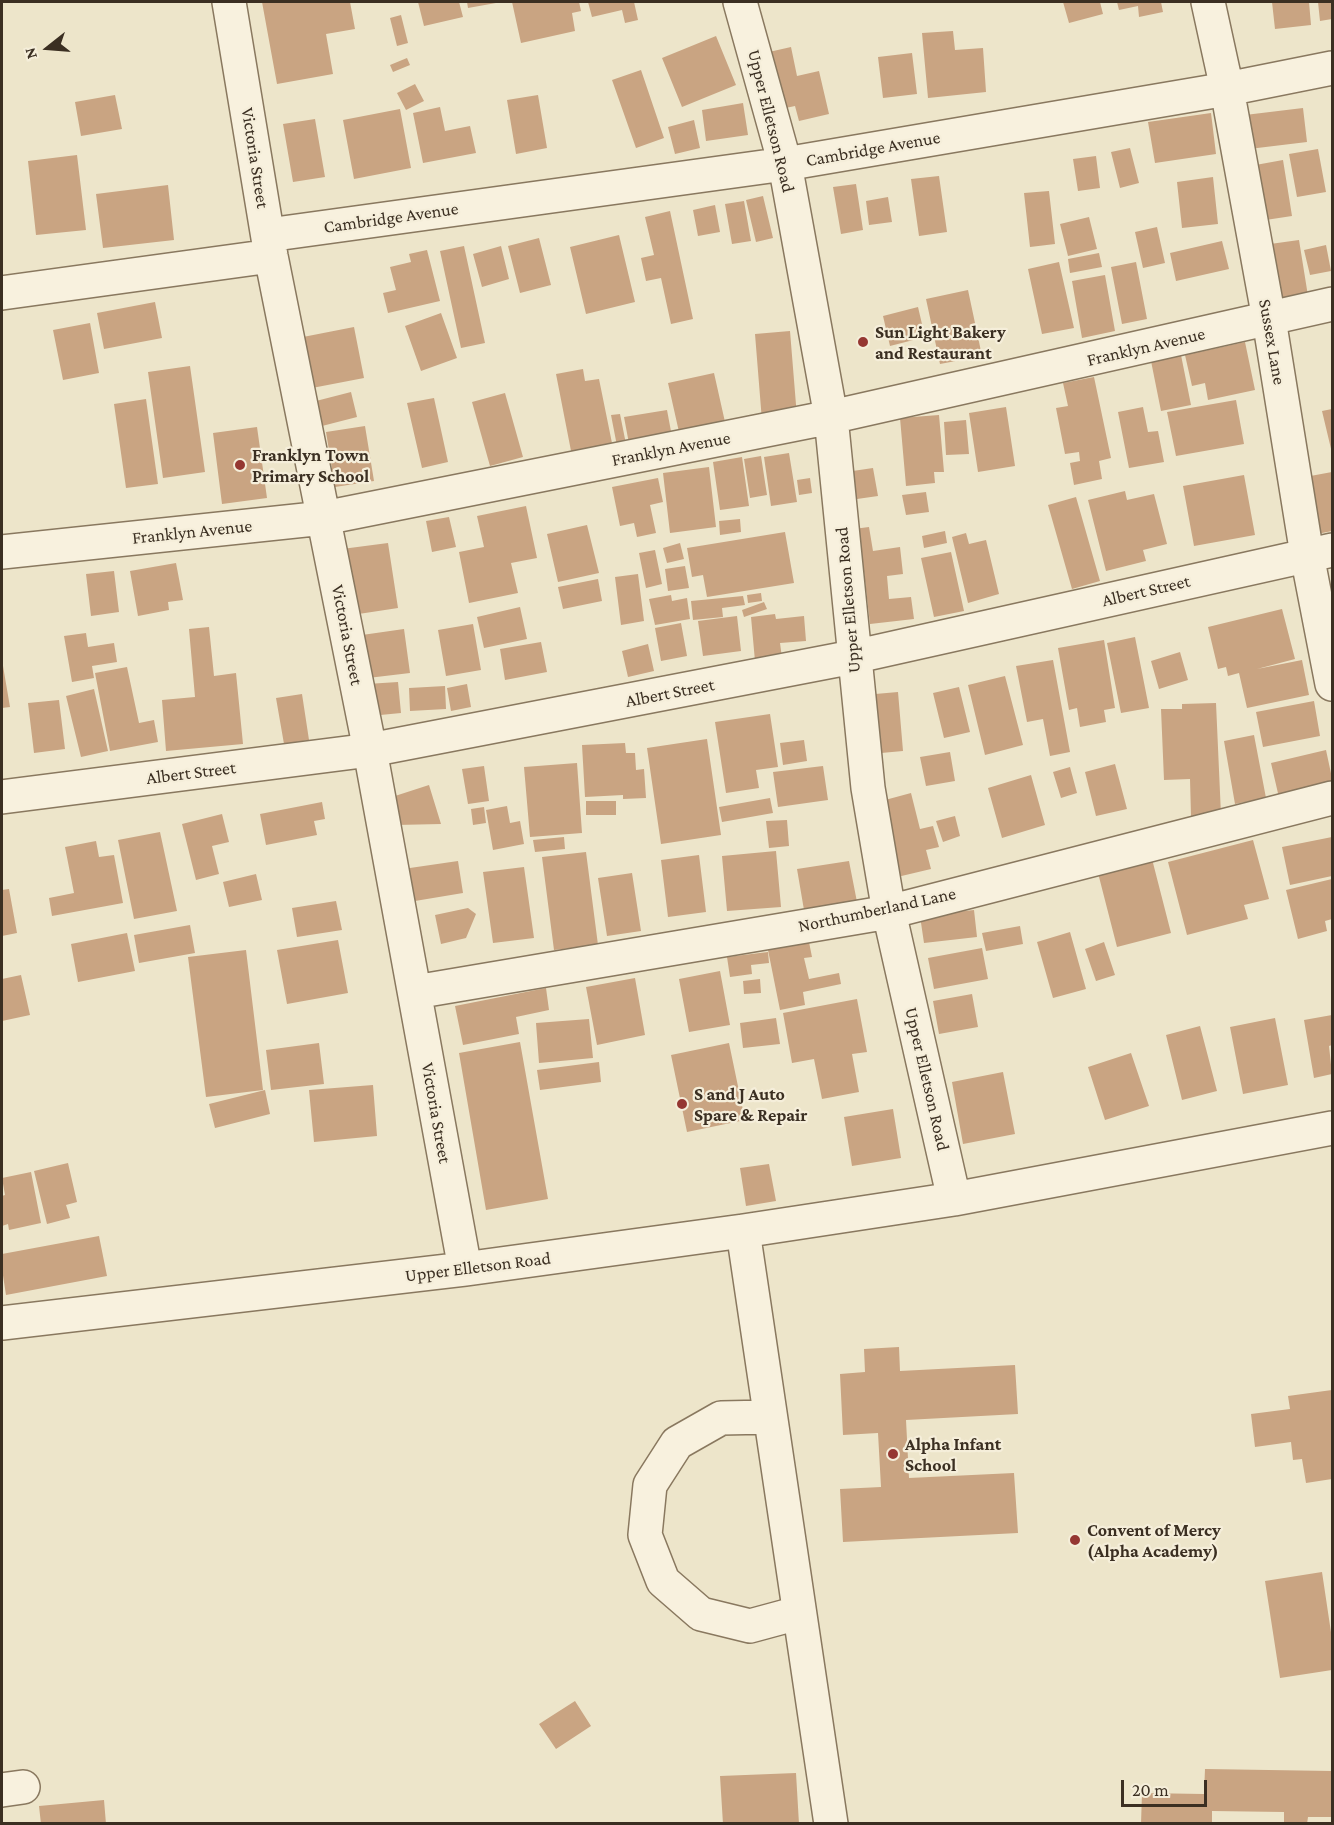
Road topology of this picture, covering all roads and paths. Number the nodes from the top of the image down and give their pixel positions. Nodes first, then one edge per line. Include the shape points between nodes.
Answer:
1 (229, 2) edge
2 (740, 2) edge
3 (1208, 2) edge
4 (1332, 68) edge
5 (1227, 89) junction
6 (785, 164) junction
7 (269, 246) junction
8 (2, 293) edge
9 (1332, 304) edge
10 (1269, 319) junction
11 (831, 417) junction
12 (324, 518) junction
13 (2, 552) edge
14 (1320, 552) edge
15 (853, 657) junction
16 (1332, 684) edge
17 (370, 750) junction
18 (2, 797) edge
19 (1332, 798) edge
20 (889, 912) junction
21 (414, 992) junction
22 (1332, 1128) edge
23 (954, 1199) junction
24 (743, 1231) junction
25 (465, 1269) junction
26 (2, 1323) edge
27 (770, 1417) junction
28 (798, 1613) junction
29 (831, 1824) edge

1 - 7 street, Victoria Street
2 - 6 street, Upper Elletson Road
3 - 5 street, Sussex Lane
4 - 5 street, Cambridge Avenue
5 - 6 street, Cambridge Avenue
5 - 10 street, Sussex Lane
6 - 7 street, Cambridge Avenue
6 - 11 street, Upper Elletson Road
7 - 8 street, Cambridge Avenue
7 - 12 street, Victoria Street
9 - 10 street, Franklyn Avenue
10 - 11 street, Franklyn Avenue
10 - 14 street, Sussex Lane
11 - 12 street, Franklyn Avenue
11 - 15 street, Upper Elletson Road
12 - 13 street, Franklyn Avenue
12 - 17 street, Victoria Street
14 - 15 street, Albert Street
14 - 16 street, Sussex Lane
15 - 17 street, Albert Street
15 - 20 street, Upper Elletson Road via 868,788
17 - 18 street, Albert Street
17 - 21 street, Victoria Street
19 - 20 street, Northumberland Lane
20 - 21 street, Northumberland Lane
20 - 23 street, Upper Elletson Road
21 - 25 street, Victoria Street
22 - 23 street, Upper Elletson Road
23 - 24 street, Upper Elletson Road
24 - 25 street, Upper Elletson Road
24 - 27 street
25 - 26 street, Upper Elletson Road
27 - 28 street
27 - 28 street via 721,1418 677,1443 650,1485 645,1535 663,1581 701,1614 750,1626
28 - 29 street

